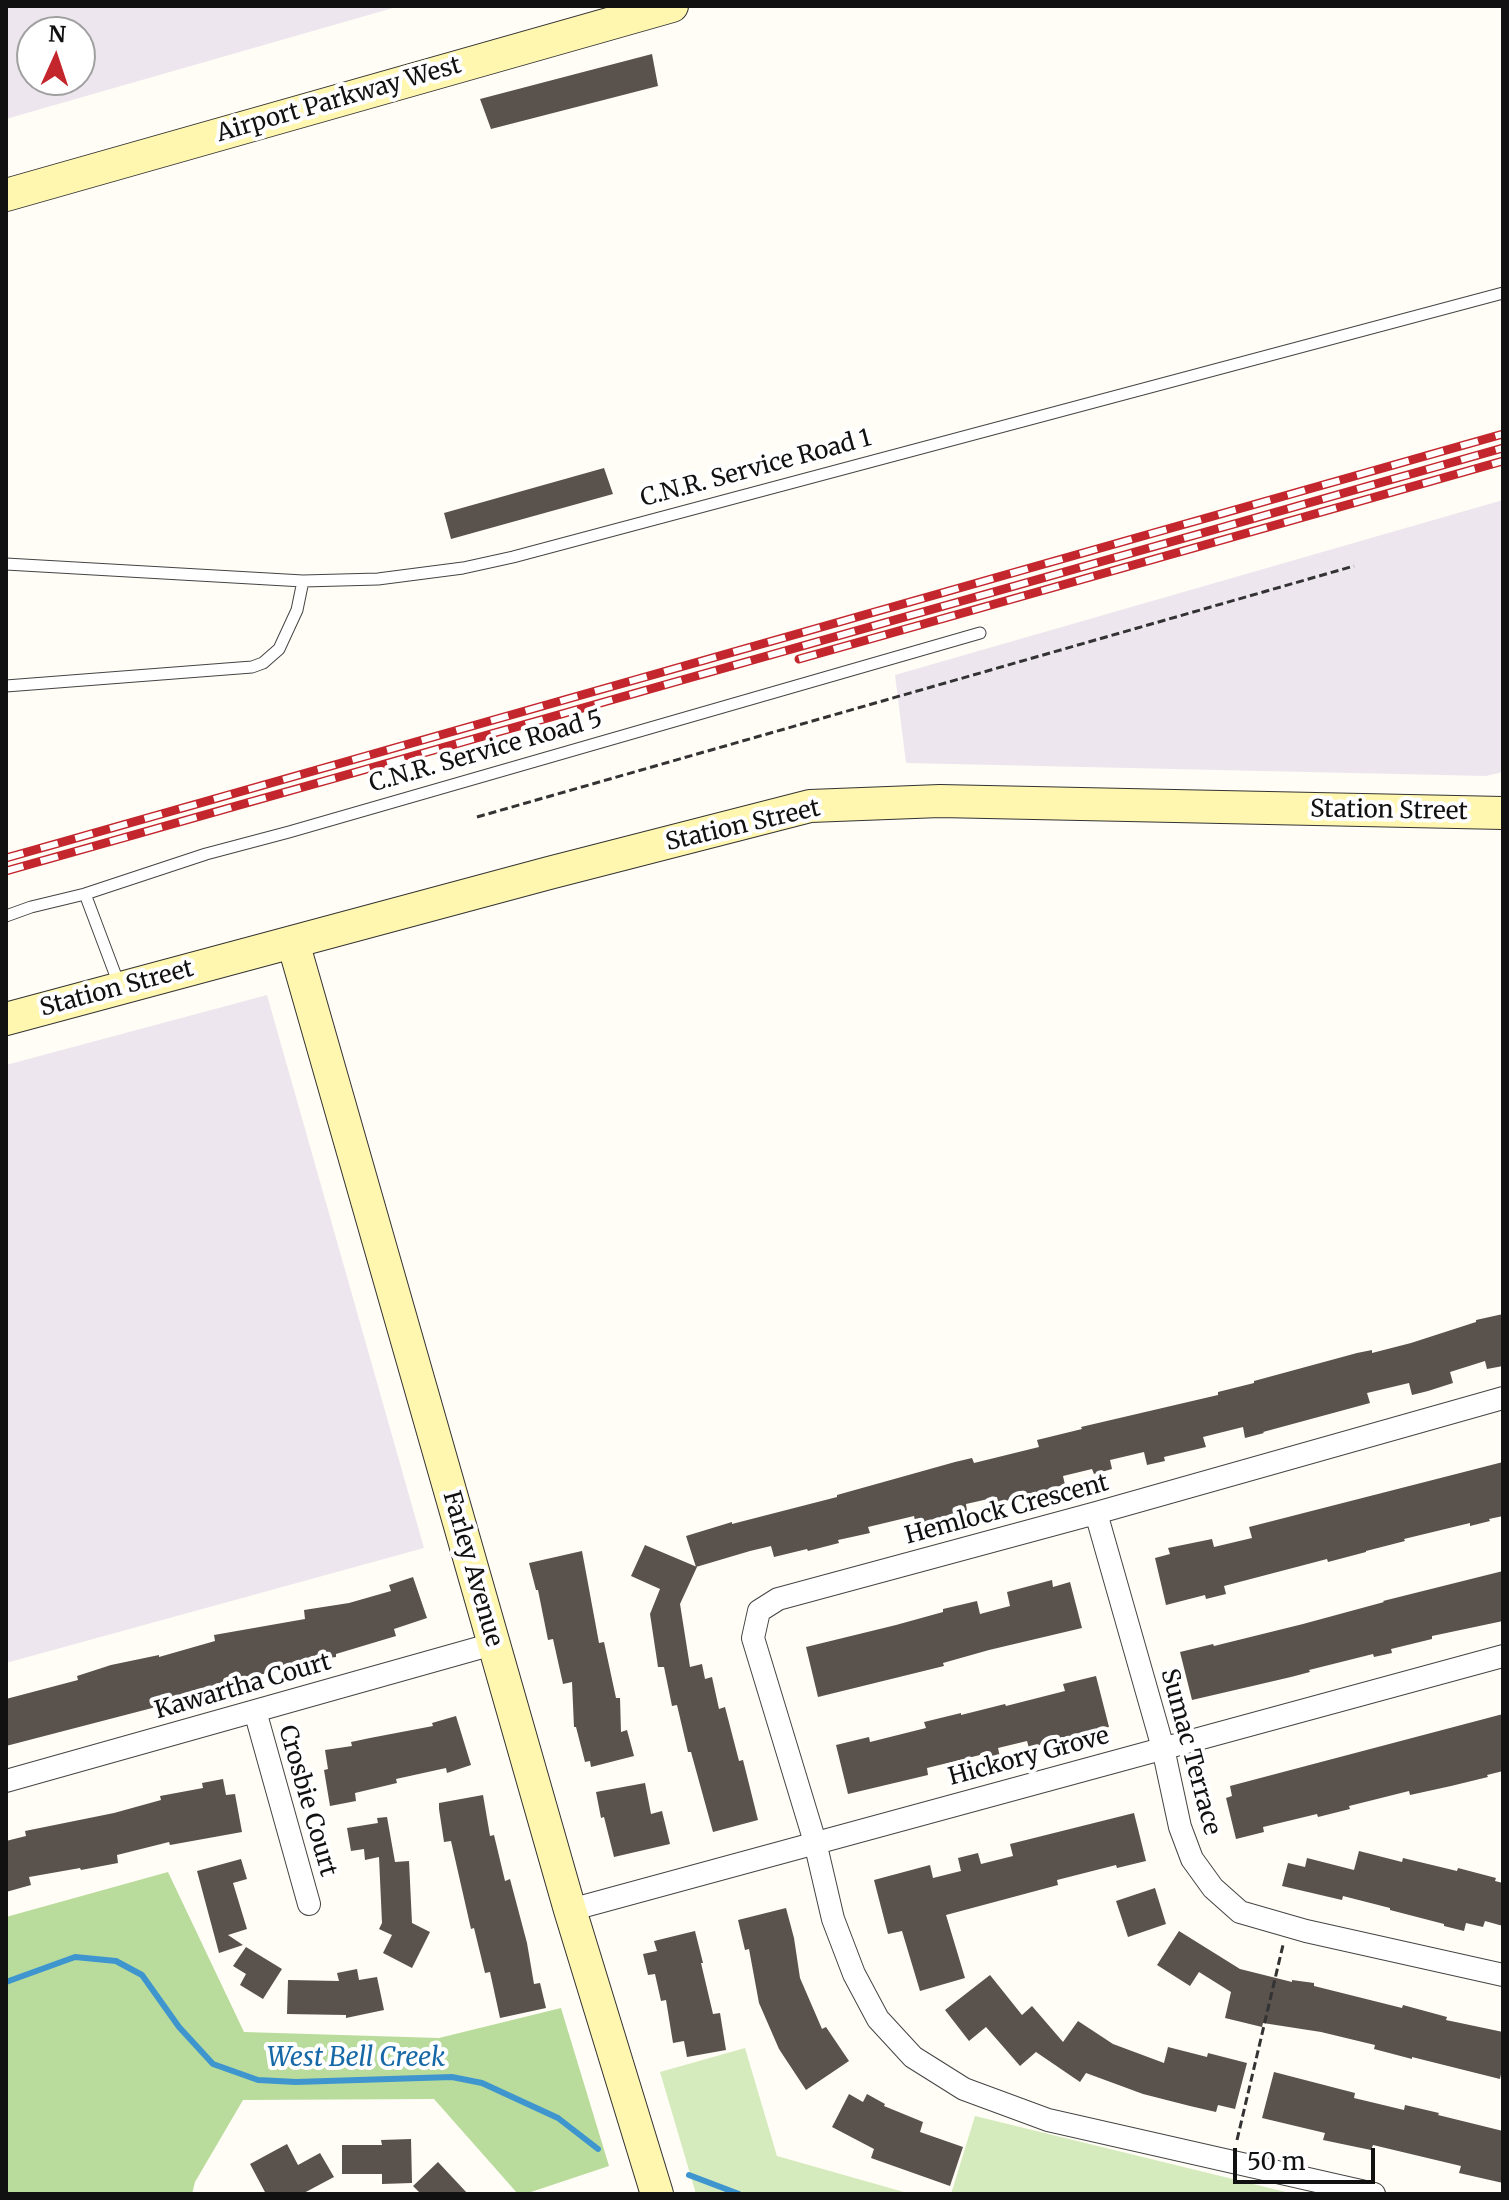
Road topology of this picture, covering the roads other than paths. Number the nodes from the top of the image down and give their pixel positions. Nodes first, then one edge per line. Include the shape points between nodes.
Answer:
1 (672, 6) edge
2 (6, 195) edge
3 (1503, 293) edge
4 (6, 564) edge
5 (303, 581) junction
6 (980, 633) dead end
7 (6, 686) edge
8 (1503, 813) edge
9 (85, 894) junction
10 (6, 916) edge
11 (293, 942) junction
12 (120, 988) junction
13 (6, 1019) edge
14 (1503, 1398) edge
15 (1096, 1513) junction
16 (493, 1644) junction
17 (1503, 1656) edge
18 (255, 1711) junction
19 (1163, 1748) junction
20 (6, 1781) edge
21 (815, 1842) junction
22 (309, 1904) dead end
23 (570, 1910) junction
24 (1503, 1975) edge
25 (657, 2194) edge
26 (1374, 2194) edge

1 - 2 street, Airport Parkway West
3 - 5 lane, C.N.R. Service Road 1 via 513,557 378,579
4 - 5 lane, C.N.R. Service Road 1
5 - 7 lane via 279,649 252,667
6 - 9 lane, C.N.R. Service Road 5 via 206,854
8 - 11 street, Station Street via 940,801 810,806
9 - 10 lane, C.N.R. Service Road 5
9 - 12 lane
11 - 12 street, Station Street
11 - 16 street, Farley Avenue
12 - 13 street, Station Street
14 - 15 street, Hemlock Crescent
15 - 19 street, Sumac Terrace
15 - 21 street, Hemlock Crescent via 778,1599 759,1611 753,1638
16 - 18 street, Kawartha Court
16 - 23 street, Farley Avenue
17 - 19 street, Hickory Grove
18 - 20 street, Kawartha Court
18 - 22 street, Crosbie Court
19 - 21 street, Hickory Grove
19 - 24 street, Sumac Terrace via 1192,1859 1240,1912
21 - 23 street, Hickory Grove
21 - 26 street, Hemlock Crescent via 833,1919 854,1974 878,2019 913,2057 964,2089 1048,2120
23 - 25 street, Farley Avenue

